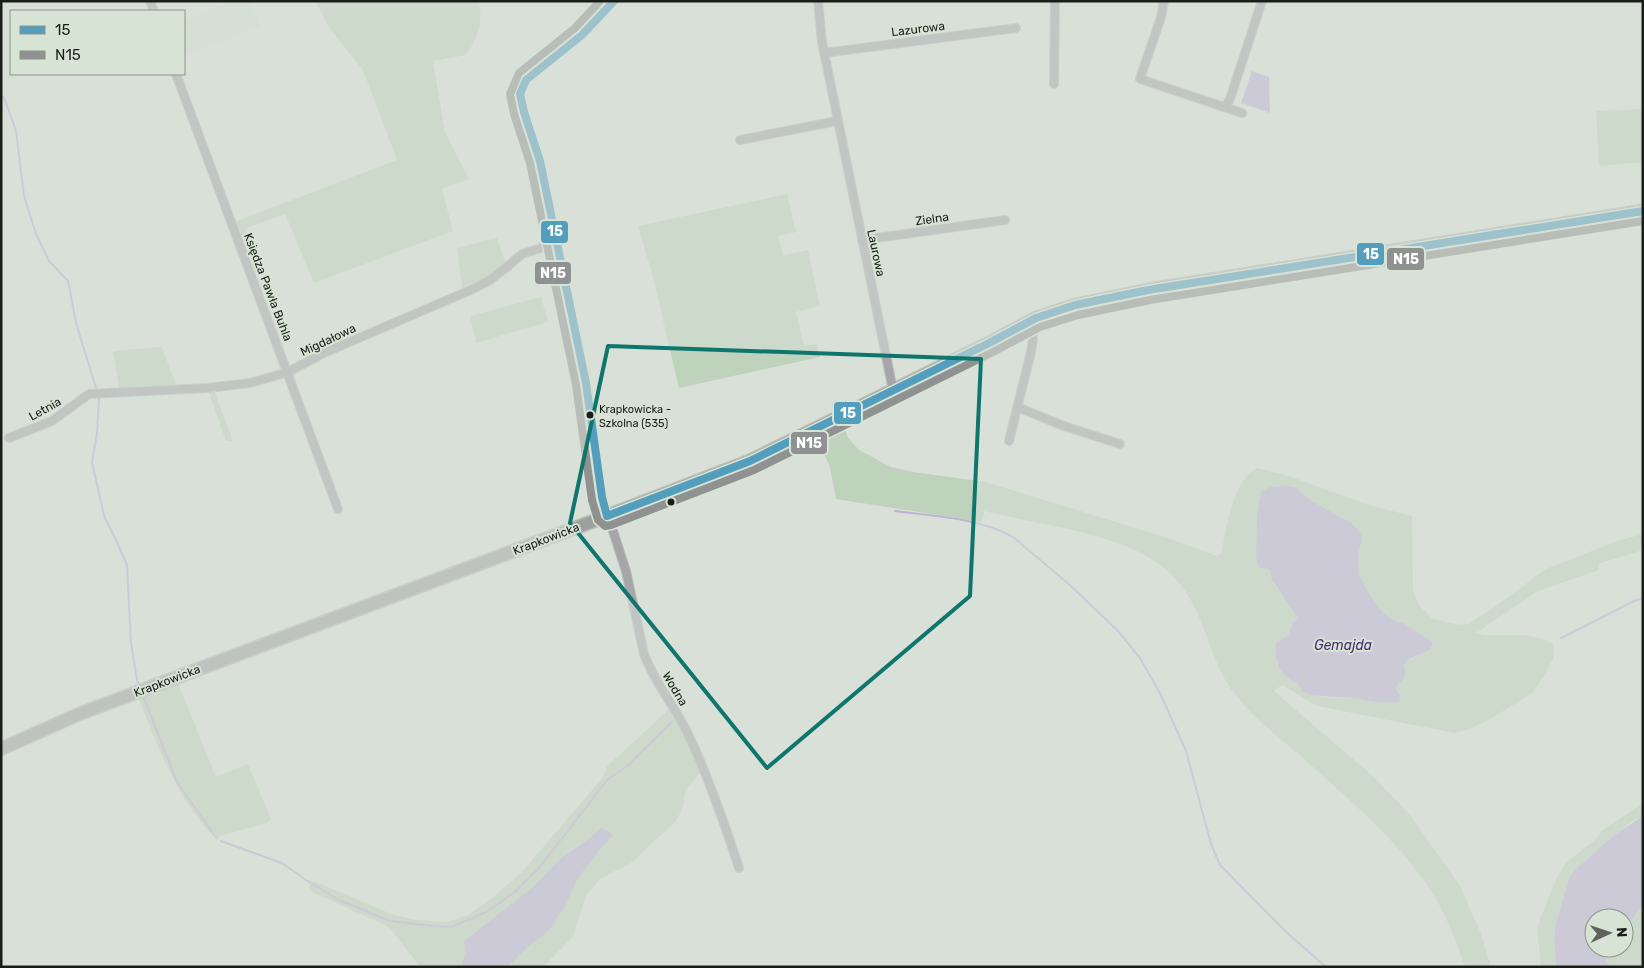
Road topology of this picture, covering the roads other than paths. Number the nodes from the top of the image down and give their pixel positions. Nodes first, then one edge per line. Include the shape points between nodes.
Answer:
1 (614, 1) edge
2 (818, 1) edge
3 (1055, 1) edge
4 (1164, 1) edge
5 (1262, 1) edge
6 (1016, 28) dead end
7 (824, 52) junction
8 (176, 75) edge
9 (1054, 84) dead end
10 (1223, 106) junction
11 (1242, 113) dead end
12 (837, 121) junction
13 (740, 140) dead end
14 (1643, 211) edge
15 (1005, 220) dead end
16 (862, 240) junction
17 (557, 243) junction
18 (1027, 323) junction
19 (288, 372) junction
20 (893, 390) junction
21 (89, 394) joint
22 (1017, 407) junction
23 (8, 438) dead end
24 (1009, 440) dead end
25 (1120, 444) dead end
26 (338, 509) dead end
27 (607, 516) junction
28 (1, 749) edge
29 (739, 868) dead end

1 - 17 street, Wodna via 582,35 536,70 521,88 521,102 539,157
2 - 7 street, Laurowa
3 - 9 street
4 - 10 street via 1140,79
5 - 10 street via 1230,99
6 - 7 street, Lazurowa
7 - 12 street, Laurowa
8 - 19 street, Księdza Pawła Buhla
10 - 11 street
12 - 13 street
12 - 16 street, Laurowa
14 - 18 main road, Krapkowicka via 1148,290 1075,305
15 - 16 street, Zielna
16 - 20 street, Laurowa
17 - 19 street, Migdałowa via 522,254 507,268 473,289 324,352
17 - 27 street, Wodna via 586,384
18 - 20 main road, Krapkowicka
18 - 22 street via 1033,338
19 - 21 street, Migdałowa via 250,383 207,388
19 - 26 street, Księdza Pawła Buhla
20 - 27 main road, Krapkowicka via 750,461
21 - 23 street, Letnia via 52,421
22 - 24 street
22 - 25 street
27 - 28 main road, Krapkowicka via 79,714
27 - 29 street, Wodna via 626,571 648,667 687,732

